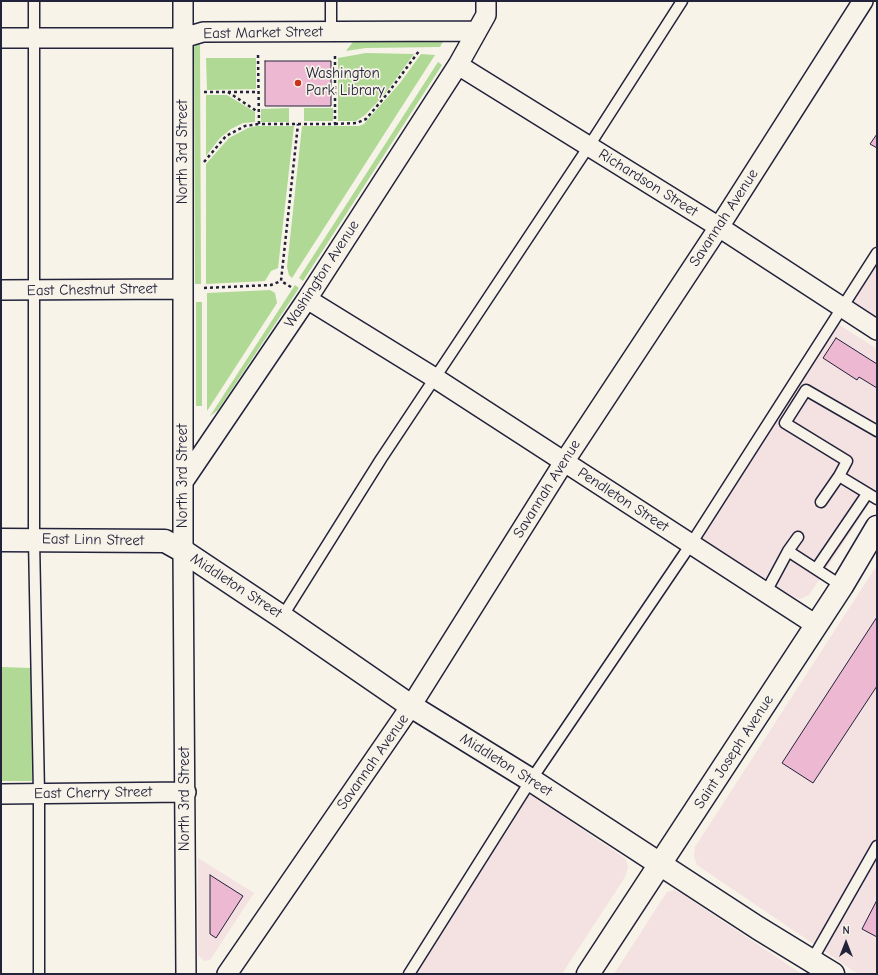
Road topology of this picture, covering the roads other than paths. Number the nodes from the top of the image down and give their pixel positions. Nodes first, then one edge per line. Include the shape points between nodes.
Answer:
1 (34, 1) edge
2 (183, 1) edge
3 (331, 1) edge
4 (682, 1) edge
5 (863, 1) edge
6 (486, 12) edge
7 (331, 32) junction
8 (1, 38) edge
9 (35, 38) junction
10 (183, 38) junction
11 (458, 64) junction
12 (589, 146) junction
13 (719, 227) junction
14 (877, 253) edge
15 (182, 289) junction
16 (1, 290) edge
17 (34, 290) junction
18 (307, 299) junction
19 (842, 307) junction
20 (877, 330) edge
21 (435, 378) junction
22 (877, 431) edge
23 (564, 462) junction
24 (839, 476) junction
25 (184, 482) junction
26 (867, 494) junction
27 (877, 500) edge
28 (820, 502) dead end
29 (877, 527) edge
30 (798, 537) dead end
31 (1, 540) edge
32 (34, 540) junction
33 (691, 544) junction
34 (182, 551) junction
35 (788, 551) junction
36 (816, 569) junction
37 (842, 586) junction
38 (766, 592) junction
39 (282, 617) junction
40 (816, 625) junction
41 (411, 706) junction
42 (531, 780) junction
43 (186, 792) junction
44 (39, 793) junction
45 (1, 794) edge
46 (877, 846) edge
47 (660, 864) junction
48 (812, 960) junction
49 (39, 974) edge
50 (186, 974) edge
51 (227, 974) edge
52 (409, 974) edge
53 (588, 974) edge
54 (833, 974) edge

1 - 9 lane
2 - 10 street, North 3rd Street
3 - 7 lane
4 - 12 lane
5 - 13 street, Savannah Avenue
6 - 7 street, East Market Street
6 - 11 street, Washington Avenue
7 - 10 street, East Market Street via 202,32
8 - 9 street, East Market Street
9 - 10 street, East Market Street
9 - 17 lane
10 - 15 street, North 3rd Street
11 - 12 street, Richardson Street
11 - 18 street, Washington Avenue
12 - 13 street, Richardson Street
12 - 21 lane
13 - 19 street, Richardson Street
13 - 23 street, Savannah Avenue
14 - 19 lane
15 - 17 street, East Chestnut Street
15 - 25 street, North 3rd Street
16 - 17 street, East Chestnut Street
17 - 32 lane
18 - 21 street, Pendleton Street
18 - 25 street, Washington Avenue
19 - 20 street, Richardson Street
19 - 33 lane
21 - 23 street, Pendleton Street
21 - 39 lane
22 - 24 lane via 806,390 785,424 847,461
23 - 33 street, Pendleton Street
23 - 41 street, Savannah Avenue
24 - 26 lane
24 - 28 lane
25 - 34 street, North 3rd Street
26 - 27 lane
26 - 36 lane
29 - 37 street, Saint Joseph Avenue
30 - 35 lane
31 - 32 street, East Linn Street
32 - 34 street, East Linn Street via 165,541
32 - 44 lane
33 - 38 street, Pendleton Street
33 - 42 lane
34 - 39 street, Middleton Street
34 - 43 street, North 3rd Street
35 - 36 lane
35 - 38 lane
36 - 37 lane
37 - 40 street, Saint Joseph Avenue
38 - 40 street, Pendleton Street
39 - 41 street, Middleton Street
40 - 47 street, Saint Joseph Avenue
41 - 42 street, Middleton Street
41 - 51 street, Savannah Avenue
42 - 47 street, Middleton Street
42 - 52 lane
43 - 44 street, East Cherry Street
43 - 50 street, North 3rd Street
44 - 45 street, East Cherry Street
44 - 49 lane
46 - 48 lane
47 - 48 street, Middleton Street
47 - 53 street, Saint Joseph Avenue
48 - 54 street, Middleton Street

